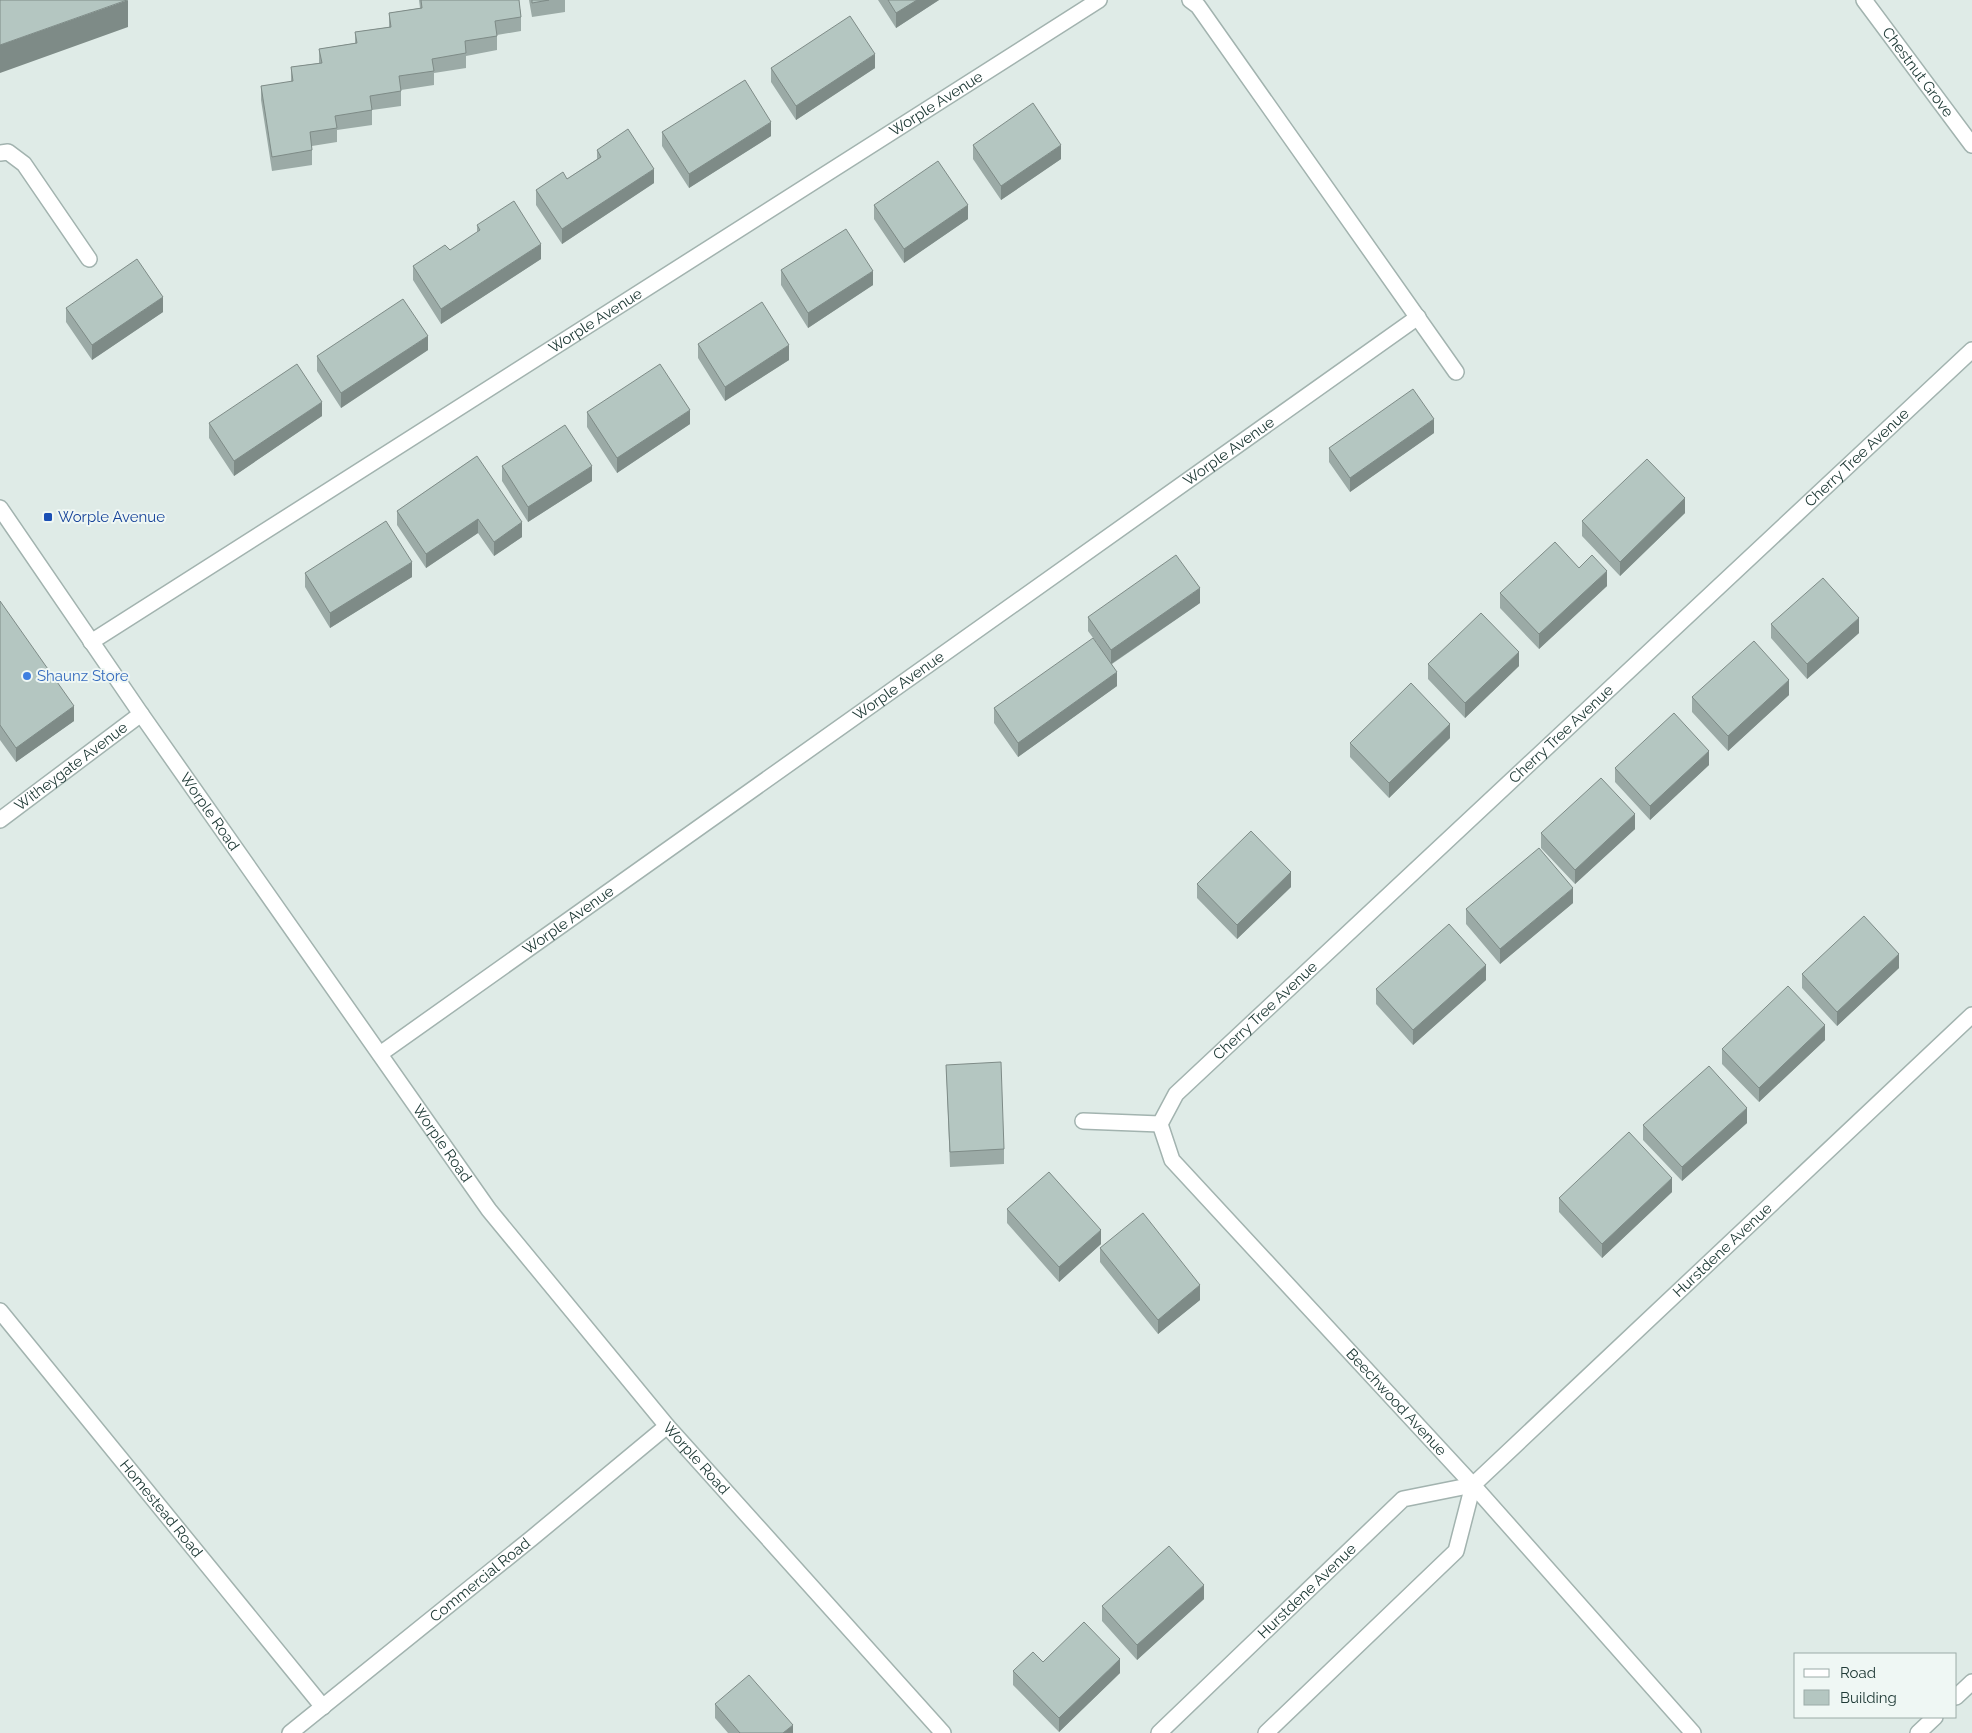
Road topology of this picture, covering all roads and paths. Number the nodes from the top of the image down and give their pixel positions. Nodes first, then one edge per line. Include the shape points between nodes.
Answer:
1 (1100, 0) edge
2 (1190, 0) edge
3 (1864, 0) edge
4 (1972, 144) edge
5 (0, 153) edge
6 (89, 259) dead end
7 (1418, 317) junction
8 (1972, 350) edge
9 (1456, 372) dead end
10 (0, 508) edge
11 (91, 642) junction
12 (141, 714) junction
13 (0, 820) edge
14 (1972, 1015) edge
15 (380, 1054) junction
16 (1083, 1121) dead end
17 (1160, 1124) junction
18 (0, 1311) edge
19 (667, 1426) junction
20 (1473, 1485) junction
21 (1972, 1682) edge
22 (1957, 1697) edge
23 (323, 1707) junction
24 (1934, 1718) edge
25 (290, 1733) edge
26 (943, 1733) edge
27 (1159, 1733) edge
28 (1266, 1733) edge
29 (1693, 1733) edge
30 (1918, 1733) edge

1 - 11 street, Worple Avenue
2 - 7 street via 1198,6
3 - 4 street, Chestnut Grove
5 - 6 street via 8,152 24,164
7 - 9 street
7 - 15 street, Worple Avenue
8 - 17 street, Cherry Tree Avenue via 1176,1094
10 - 11 street, Worple Road
11 - 12 street, Worple Road
12 - 13 street, Witheygate Avenue
12 - 15 street, Worple Road
14 - 20 street, Hurstdene Avenue
15 - 19 street, Worple Road via 489,1210
16 - 17 street
17 - 20 street, Beechwood Avenue via 1172,1160
18 - 23 street, Homestead Road
19 - 23 street, Commercial Road
19 - 26 street, Worple Road
20 - 27 street, Hurstdene Avenue via 1402,1499
20 - 28 street via 1456,1552
20 - 29 street, Beechwood Avenue
21 - 22 street
23 - 25 street, Commercial Road
24 - 30 street

